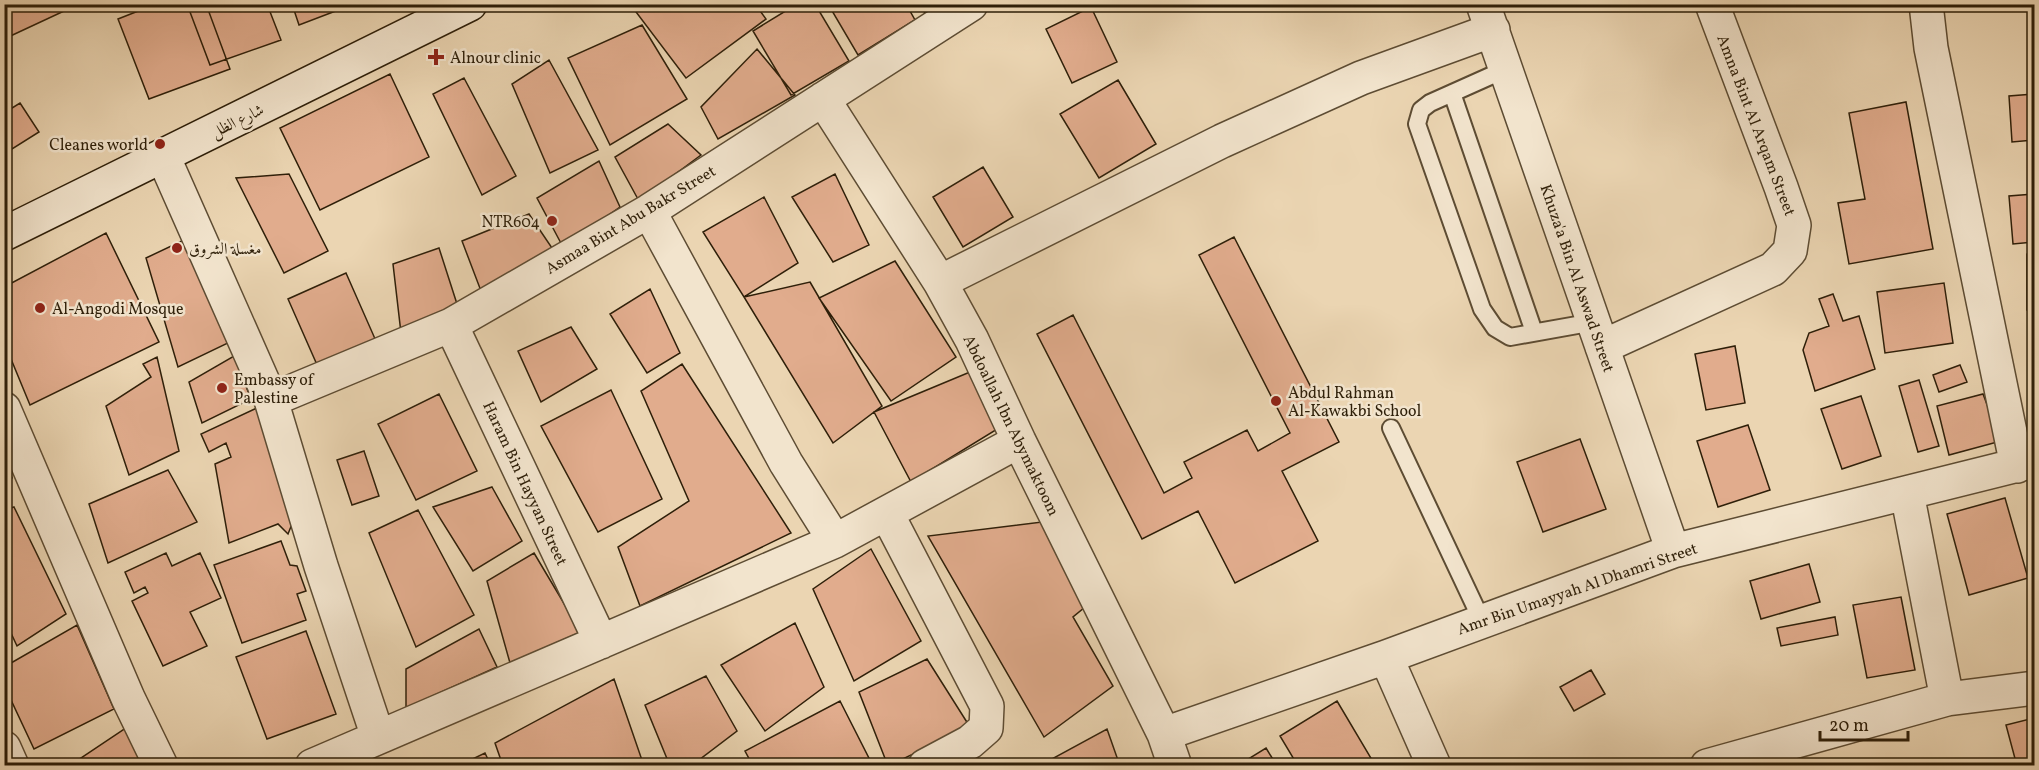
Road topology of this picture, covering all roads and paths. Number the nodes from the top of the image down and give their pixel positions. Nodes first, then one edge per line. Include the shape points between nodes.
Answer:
1 (971, 4) edge
2 (1712, 4) edge
3 (1926, 4) edge
4 (449, 9) edge
5 (1488, 17) edge
6 (1506, 69) junction
7 (1452, 93) junction
8 (823, 99) junction
9 (163, 156) junction
10 (649, 211) junction
11 (4, 234) edge
12 (940, 282) junction
13 (451, 325) junction
14 (1534, 332) junction
15 (1598, 334) junction
16 (272, 400) junction
17 (4, 409) edge
18 (1391, 428) dead end
19 (1019, 441) junction
20 (2026, 463) edge
21 (1906, 493) junction
22 (887, 514) junction
23 (835, 541) junction
24 (1673, 551) junction
25 (1482, 621) junction
26 (601, 642) junction
27 (1386, 657) junction
28 (2034, 688) edge
29 (1947, 699) junction
30 (1164, 734) junction
31 (378, 737) junction
32 (4, 748) edge
33 (327, 762) edge
34 (12, 765) edge
35 (161, 765) edge
36 (925, 765) edge
37 (1175, 765) edge
38 (1434, 765) edge
39 (1707, 765) edge

1 - 8 street, Asmaa Bint Abu Bakr Street
2 - 15 street, Amna Bint Al Arqam Street via 1782,187 1794,225 1790,250 1773,268
3 - 20 street via 1931,48
4 - 9 street, شارع الظل
5 - 6 street, Khuza'a Bin Al Aswad Street
5 - 12 street via 1222,141
6 - 7 lane
6 - 15 street, Khuza'a Bin Al Aswad Street
7 - 14 lane
7 - 14 lane via 1421,110 1417,124 1482,309 1495,328 1510,337
8 - 10 street, Asmaa Bint Abu Bakr Street
8 - 12 street, Abdoallah Ibn Abymaktoom
9 - 11 street, شارع الظل
9 - 16 street
10 - 13 street, Asmaa Bint Abu Bakr Street
10 - 23 street via 786,463
12 - 19 street, Abdoallah Ibn Abymaktoom
13 - 16 street, Asmaa Bint Abu Bakr Street
13 - 26 street, Haram Bin Hayyan Street
14 - 15 lane
15 - 24 street, Khuza'a Bin Al Aswad Street
16 - 31 street via 321,566
17 - 35 street via 128,698
18 - 25 lane
19 - 22 street
19 - 30 street, Abdoallah Ibn Abymaktoom
20 - 21 street, Amr Bin Umayyah Al Dhamri Street
21 - 24 street, Amr Bin Umayyah Al Dhamri Street
21 - 29 street
22 - 23 street
22 - 36 street via 987,706 986,728 970,742
23 - 26 street
24 - 25 street, Amr Bin Umayyah Al Dhamri Street
25 - 27 street, Amr Bin Umayyah Al Dhamri Street
26 - 31 street
27 - 30 street, Amr Bin Umayyah Al Dhamri Street
27 - 38 street
28 - 29 street
29 - 39 street
30 - 37 street, Abdoallah Ibn Abymaktoom
31 - 33 street
32 - 34 street

